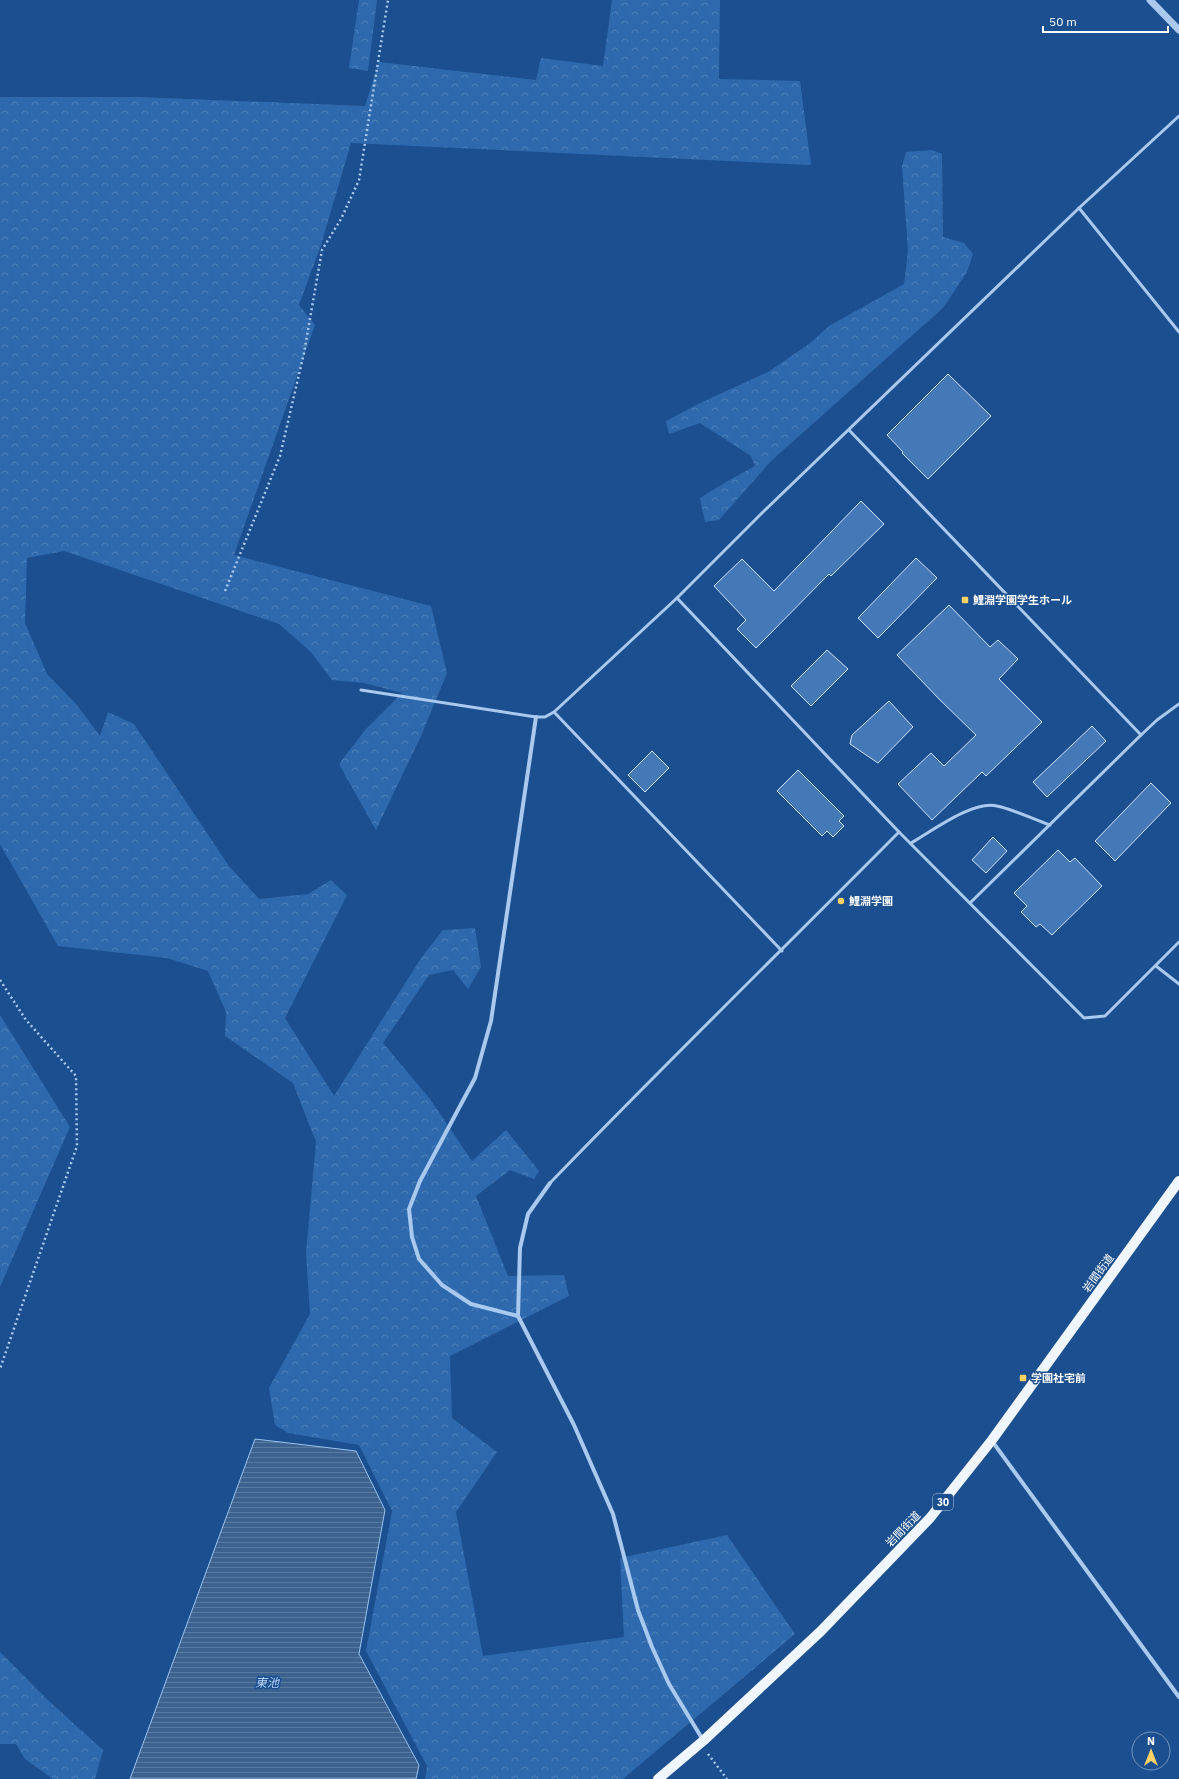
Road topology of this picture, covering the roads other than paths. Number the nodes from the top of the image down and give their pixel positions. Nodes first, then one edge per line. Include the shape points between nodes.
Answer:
1 (1150, 0) edge
2 (1179, 30) edge
3 (1179, 116) edge
4 (1079, 208) junction
5 (1179, 332) edge
6 (849, 430) junction
7 (677, 598) junction
8 (361, 690) dead end
9 (1179, 704) edge
10 (554, 712) junction
11 (536, 717) junction
12 (1141, 735) junction
13 (1050, 825) junction
14 (899, 832) junction
15 (910, 843) junction
16 (970, 904) junction
17 (1179, 942) edge
18 (782, 951) junction
19 (1156, 966) junction
20 (1179, 984) edge
21 (1179, 1181) edge
22 (550, 1183) joint
23 (518, 1316) junction
24 (992, 1440) junction
25 (1179, 1697) edge
26 (703, 1741) junction
27 (658, 1779) edge

1 - 2 street
3 - 4 lane
4 - 5 lane
4 - 6 lane
6 - 7 lane
6 - 12 lane
7 - 10 lane
7 - 14 lane
8 - 11 lane
9 - 12 lane
10 - 11 lane via 545,717
10 - 18 lane
11 - 23 street via 491,1021 475,1078 420,1181 409,1209 412,1237 419,1259 442,1285 472,1304
12 - 13 lane
13 - 15 lane via 996,806 984,805 972,808
13 - 16 lane
14 - 15 lane
14 - 18 lane
15 - 16 lane
16 - 19 lane via 1084,1018 1105,1016
17 - 19 lane
18 - 22 lane via 661,1068
19 - 20 lane
21 - 24 main road, 岩間街道 / 30
22 - 23 street via 528,1214 523,1234 520,1248
23 - 26 street via 574,1425 613,1514 638,1610 652,1647
24 - 25 street
24 - 26 main road, 岩間街道 / 30 via 930,1518 884,1566 821,1631
26 - 27 main road, 岩間街道 / 30

